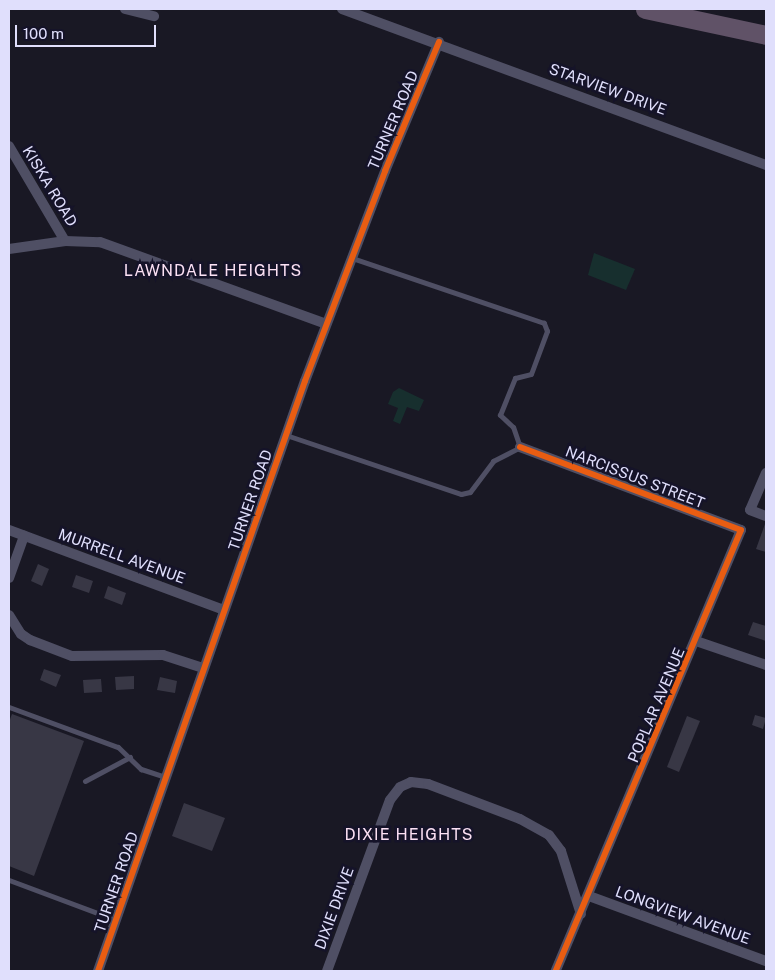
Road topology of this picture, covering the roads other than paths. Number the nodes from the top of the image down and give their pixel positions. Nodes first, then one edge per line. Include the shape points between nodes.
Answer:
1 (125, 9) edge
2 (342, 9) edge
3 (645, 9) edge
4 (154, 16) dead end
5 (766, 35) edge
6 (439, 42) junction
7 (9, 146) edge
8 (766, 165) edge
9 (65, 241) junction
10 (9, 249) edge
11 (351, 258) junction
12 (326, 324) junction
13 (286, 435) junction
14 (520, 447) junction
15 (766, 473) edge
16 (766, 516) edge
17 (9, 530) edge
18 (741, 530) joint
19 (24, 536) junction
20 (9, 578) edge
21 (224, 610) junction
22 (9, 615) edge
23 (696, 641) junction
24 (766, 665) edge
25 (203, 668) junction
26 (9, 707) edge
27 (130, 757) junction
28 (166, 777) junction
29 (85, 780) dead end
30 (9, 880) edge
31 (589, 896) junction
32 (581, 914) junction
33 (116, 920) junction
34 (766, 961) edge
35 (98, 971) edge
36 (327, 971) edge
37 (556, 971) edge

1 - 4 street
2 - 6 street, STARVIEW DRIVE
3 - 5 highway
6 - 8 street, STARVIEW DRIVE
6 - 11 street, TURNER ROAD
7 - 9 street, KISKA ROAD
9 - 10 street
9 - 12 street via 84,240 113,245
11 - 12 street, TURNER ROAD
11 - 14 lane via 544,323 546,331 531,374 514,378 500,415 513,427
12 - 13 street, TURNER ROAD
13 - 14 lane via 462,494 470,492 493,461
13 - 21 street, TURNER ROAD
14 - 18 street, NARCISSUS STREET
15 - 16 street via 750,510
17 - 19 street, MURRELL AVENUE
18 - 23 street, POPLAR AVENUE
19 - 20 street
19 - 21 street, MURRELL AVENUE
21 - 25 street, TURNER ROAD
22 - 25 street via 21,634 30,640 72,656 163,655
23 - 24 street
23 - 31 street, POPLAR AVENUE
25 - 28 street, TURNER ROAD
26 - 27 lane via 118,747
27 - 28 lane via 140,769
27 - 29 lane
28 - 33 street, TURNER ROAD
30 - 33 lane
31 - 32 street, POPLAR AVENUE
31 - 34 street, LONGVIEW AVENUE
32 - 36 street, DIXIE DRIVE via 557,843 540,828 428,784 412,782 394,793
32 - 37 street, POPLAR AVENUE
33 - 35 street, TURNER ROAD

